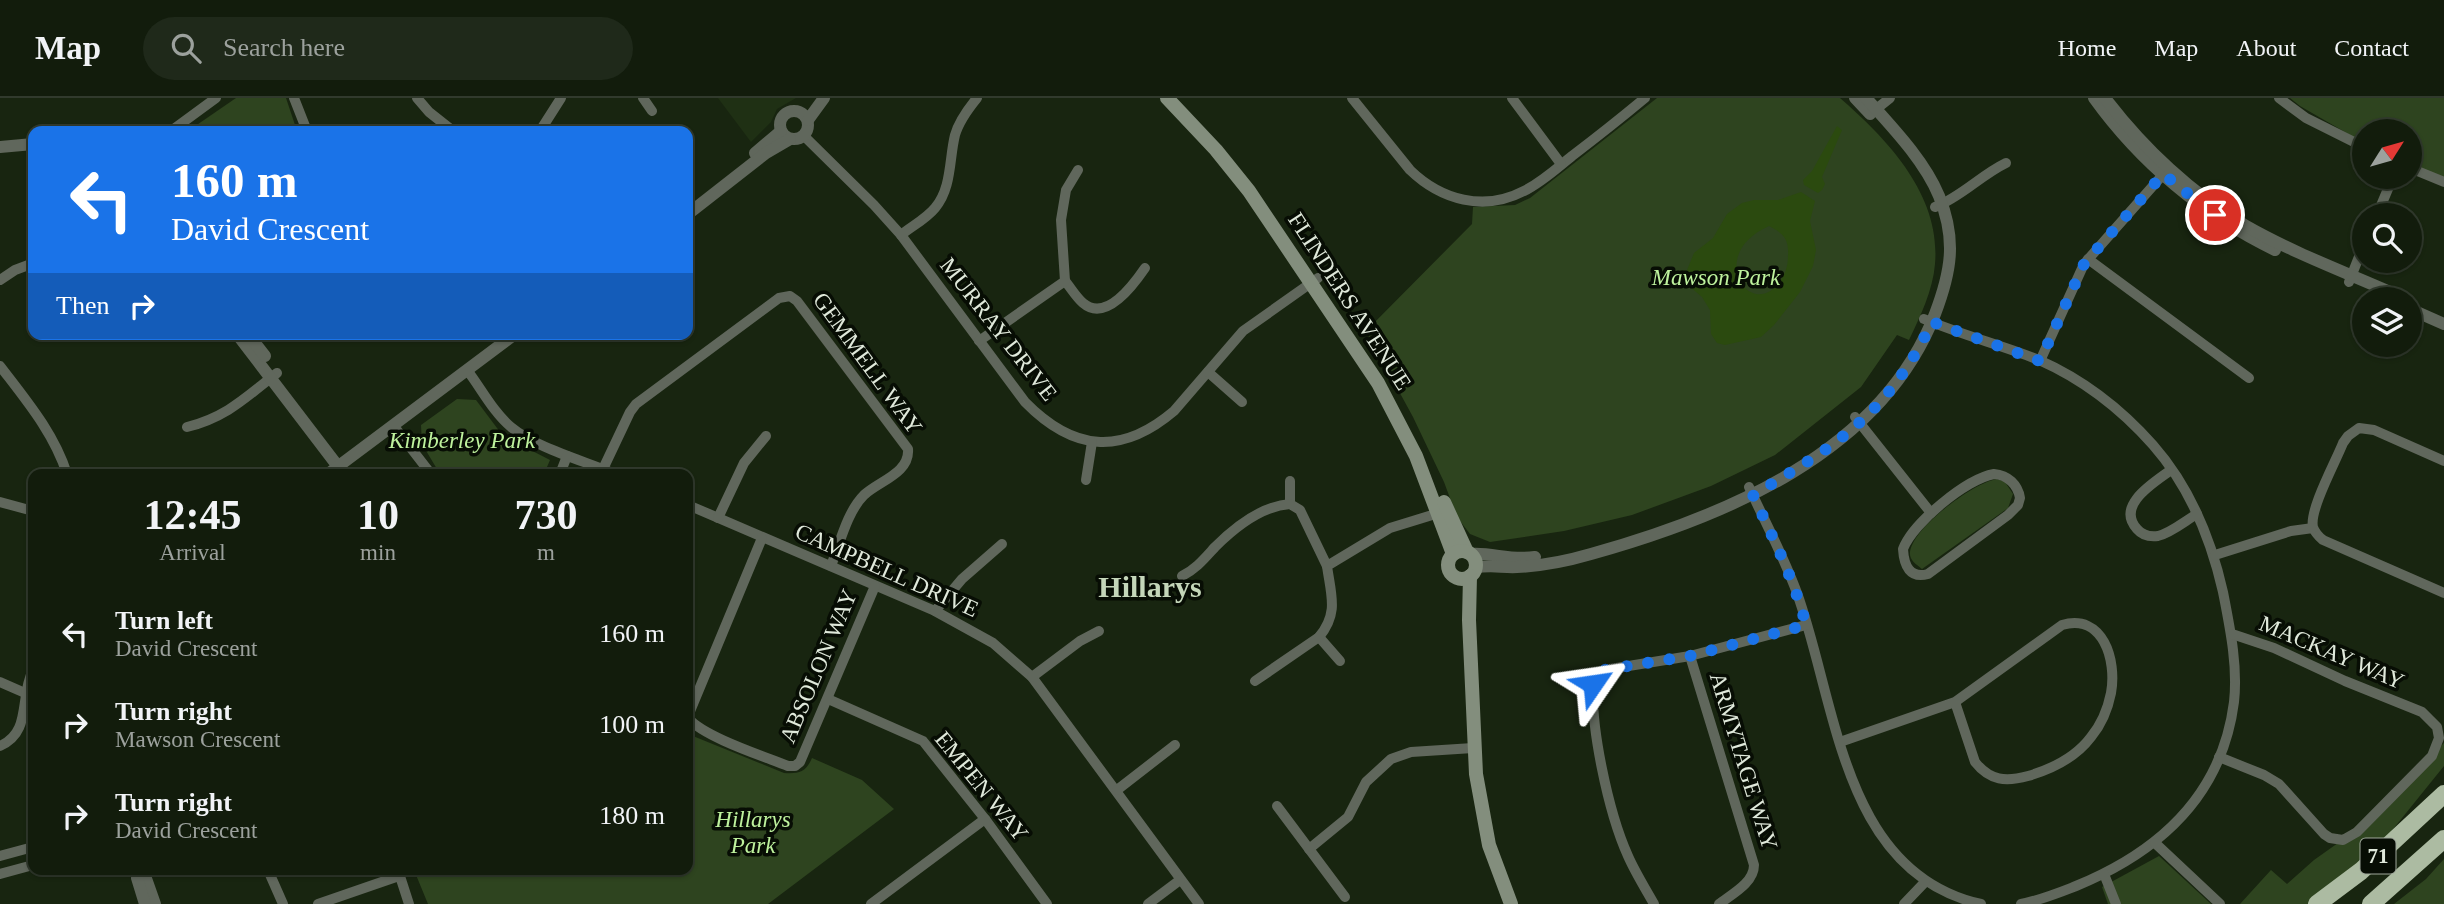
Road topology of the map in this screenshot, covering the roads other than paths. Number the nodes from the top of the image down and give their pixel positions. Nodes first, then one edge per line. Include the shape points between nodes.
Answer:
1 (216, 98) edge
2 (294, 98) edge
3 (417, 98) edge
4 (561, 98) edge
5 (643, 98) edge
6 (813, 98) edge
7 (824, 98) edge
8 (977, 98) edge
9 (1167, 98) edge
10 (1179, 98) edge
11 (1352, 98) edge
12 (1513, 98) edge
13 (1644, 98) edge
14 (1855, 98) edge
15 (1866, 98) edge
16 (1890, 98) edge
17 (2094, 98) edge
18 (2105, 98) edge
19 (2279, 98) edge
20 (652, 111) dead end
21 (1873, 111) junction
22 (804, 116) junction
23 (178, 126) edge
24 (305, 126) edge
25 (438, 126) edge
26 (543, 126) edge
27 (786, 135) junction
28 (804, 136) junction
29 (28, 137) edge
30 (2352, 141) edge
31 (1, 143) edge
32 (28, 144) edge
33 (2006, 163) dead end
34 (1561, 164) junction
35 (1078, 170) dead end
36 (2166, 171) junction
37 (2422, 173) edge
38 (2444, 182) edge
39 (693, 200) edge
40 (1938, 205) junction
41 (693, 210) edge
42 (901, 234) junction
43 (2088, 259) junction
44 (28, 265) edge
45 (1145, 268) dead end
46 (2352, 273) edge
47 (2350, 278) junction
48 (0, 280) edge
49 (1065, 281) junction
50 (1315, 281) junction
51 (2366, 287) edge
52 (2374, 287) edge
53 (2422, 306) edge
54 (2422, 314) edge
55 (2444, 316) edge
56 (1928, 320) junction
57 (2444, 324) edge
58 (242, 340) edge
59 (252, 340) edge
60 (508, 340) edge
61 (519, 340) edge
62 (979, 341) junction
63 (2040, 361) junction
64 (0, 366) edge
65 (1208, 372) junction
66 (469, 373) junction
67 (274, 376) junction
68 (2249, 378) dead end
69 (1242, 402) dead end
70 (1858, 420) junction
71 (187, 427) dead end
72 (396, 428) junction
73 (766, 436) dead end
74 (1092, 442) junction
75 (567, 456) junction
76 (2444, 461) edge
77 (65, 469) edge
78 (341, 469) edge
79 (427, 469) edge
80 (562, 469) edge
81 (603, 469) joint
82 (2171, 470) junction
83 (1086, 480) dead end
84 (1290, 481) dead end
85 (1751, 491) junction
86 (0, 502) edge
87 (1290, 504) junction
88 (693, 507) edge
89 (28, 510) edge
90 (1443, 512) junction
91 (1931, 513) junction
92 (2197, 514) junction
93 (718, 518) junction
94 (2313, 528) junction
95 (762, 538) junction
96 (1002, 544) dead end
97 (1463, 553) junction
98 (2215, 555) junction
99 (831, 566) junction
100 (1327, 566) junction
101 (1468, 574) junction
102 (1182, 576) dead end
103 (875, 586) junction
104 (2444, 593) edge
105 (935, 611) junction
106 (1806, 625) junction
107 (1100, 631) dead end
108 (2232, 634) junction
109 (1319, 637) junction
110 (1690, 656) junction
111 (1340, 662) dead end
112 (1032, 677) junction
113 (1255, 681) dead end
114 (0, 682) edge
115 (28, 684) edge
116 (25, 693) junction
117 (828, 699) junction
118 (1955, 702) junction
119 (693, 705) edge
120 (693, 724) edge
121 (1840, 742) junction
122 (1175, 745) dead end
123 (0, 746) edge
124 (1469, 748) junction
125 (2219, 757) junction
126 (1117, 790) junction
127 (2444, 794) edge
128 (1277, 806) dead end
129 (985, 819) junction
130 (2444, 839) edge
131 (2155, 843) junction
132 (28, 848) edge
133 (1309, 849) junction
134 (0, 856) edge
135 (28, 866) edge
136 (0, 874) edge
137 (2104, 874) junction
138 (136, 875) edge
139 (145, 875) edge
140 (270, 875) edge
141 (393, 875) edge
142 (399, 875) edge
143 (1180, 880) junction
144 (1925, 882) junction
145 (1345, 897) dead end
146 (145, 904) edge
147 (155, 904) edge
148 (283, 904) edge
149 (318, 904) edge
150 (409, 904) edge
151 (871, 904) edge
152 (1047, 904) edge
153 (1148, 904) edge
154 (1199, 904) edge
155 (1502, 904) edge
156 (1511, 904) edge
157 (1654, 904) edge
158 (1719, 904) edge
159 (1904, 904) edge
160 (1981, 904) edge
161 (2021, 904) edge
162 (2116, 904) edge
163 (2220, 904) edge
164 (2317, 904) edge
165 (2371, 904) edge

1 - 23 street
2 - 24 street
3 - 25 street
4 - 26 street
5 - 20 street
6 - 22 street
7 - 22 street
8 - 42 street via 956,135 941,198
9 - 50 main road, FLINDERS AVENUE via 1242,182
10 - 50 main road, FLINDERS AVENUE via 1244,172
11 - 34 street via 1410,170 1448,197 1476,201 1508,198 1540,182
12 - 34 street
13 - 34 street
14 - 21 street
15 - 21 street
16 - 21 street
17 - 36 street via 2135,147
18 - 36 street
19 - 30 street via 2306,118
21 - 40 street
22 - 27 street via 790,111 784,115 780,122
22 - 28 street via 808,128
27 - 28 street
27 - 39 street
27 - 41 street
28 - 42 street, MURRAY DRIVE
29 - 31 street
31 - 32 street
33 - 40 street
35 - 49 street via 1066,190 1061,220
36 - 43 street
36 - 47 street via 2201,206 2253,240
37 - 38 street
40 - 56 street via 1942,266
42 - 62 street, MURRAY DRIVE
43 - 63 street
43 - 68 street
44 - 48 street
45 - 49 street via 1126,292 1104,307 1084,303
46 - 47 street
47 - 51 street
47 - 52 street
49 - 62 street
50 - 65 street, MURRAY DRIVE via 1243,331
50 - 90 main road, FLINDERS AVENUE via 1388,383 1408,419
53 - 55 street
54 - 57 street
56 - 63 street
56 - 70 street via 1896,372
58 - 67 street
59 - 67 street
60 - 66 street
61 - 66 street
62 - 74 street, MURRAY DRIVE via 1038,415 1064,433
63 - 82 street via 2102,397 2154,446
64 - 77 street via 47,431
65 - 69 street
65 - 74 street, MURRAY DRIVE via 1174,411 1150,429 1138,436
66 - 72 street
66 - 75 street via 510,426
67 - 71 street via 222,415
67 - 78 street
70 - 85 street
70 - 91 street
72 - 78 street
72 - 79 street
73 - 93 street via 744,463
74 - 83 street
75 - 80 street
75 - 81 street
76 - 94 street via 2374,430 2353,431 2343,443 2316,506
81 - 99 street, GEMMELL WAY via 636,404 779,298 790,296 908,449 905,465 857,504
82 - 92 street
82 - 92 street via 2133,503 2136,529 2158,536
84 - 87 street
85 - 97 street via 1589,547 1527,558
85 - 101 street via 1693,520 1589,555
85 - 106 street via 1784,560
86 - 89 street
87 - 100 street via 1300,510
87 - 102 street via 1237,527 1200,565
88 - 93 street, CAMPBELL DRIVE
90 - 97 main road, FLINDERS AVENUE
90 - 100 street via 1390,528
91 - 91 street via 1903,549 1907,570 1919,576 2008,516 2018,505 2019,491 2002,475 1984,476
92 - 98 street
93 - 95 street, CAMPBELL DRIVE
94 - 98 street
94 - 104 street via 2323,540
95 - 99 street, CAMPBELL DRIVE
95 - 119 street, ABSOLON WAY
96 - 105 street via 962,579
97 - 101 main road via 1475,560
97 - 101 main road via 1448,561 1448,569
98 - 108 street
99 - 103 street, CAMPBELL DRIVE
100 - 109 street via 1333,610
101 - 124 main road
103 - 105 street, CAMPBELL DRIVE
103 - 117 street, ABSOLON WAY
105 - 112 street, CAMPBELL DRIVE via 993,643
106 - 110 street, ARMYTAGE WAY
106 - 121 street
107 - 112 street
108 - 125 street via 2234,701
108 - 125 street, MACKAY WAY via 2422,712 2437,727 2439,738 2432,756 2357,832 2343,840 2324,834 2280,784
109 - 111 street
109 - 113 street
110 - 157 street, ARMYTAGE WAY via 1594,675 1595,722 1614,822
110 - 158 street, ARMYTAGE WAY via 1754,865 1749,879
112 - 126 street, CAMPBELL DRIVE
114 - 116 street
115 - 116 street
116 - 123 street via 19,732
117 - 120 street, ABSOLON WAY via 795,766
117 - 129 street, EMPEN WAY via 923,741
118 - 118 street via 1975,762 1982,770 2007,781 2035,774 2068,758 2100,723 2111,693 2109,655 2102,638 2089,625 2062,625
118 - 121 street
121 - 144 street via 1874,828
122 - 126 street
124 - 133 street via 1391,758 1366,782 1348,817
124 - 155 main road via 1477,832
124 - 156 main road via 1489,845
125 - 131 street via 2186,812
126 - 143 street, CAMPBELL DRIVE
127 - 164 highway, 71
128 - 133 street
129 - 151 street
129 - 152 street, EMPEN WAY
130 - 165 highway, 71
131 - 137 street
131 - 163 street
132 - 134 street
133 - 145 street
135 - 136 street
137 - 161 street
137 - 162 street
138 - 146 street
139 - 147 street
140 - 148 street
141 - 149 street
142 - 150 street
143 - 153 street
143 - 154 street, CAMPBELL DRIVE
144 - 159 street
144 - 160 street

